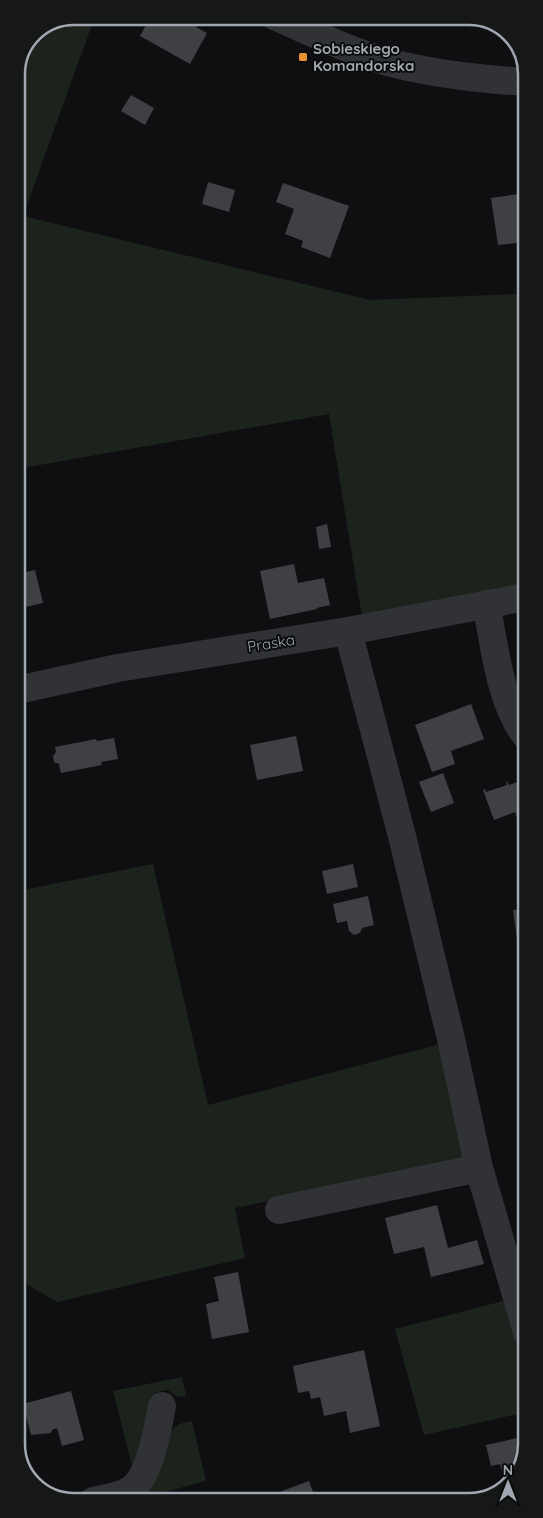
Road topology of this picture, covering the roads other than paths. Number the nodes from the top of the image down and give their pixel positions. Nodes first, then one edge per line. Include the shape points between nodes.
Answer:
1 (295, 25) edge
2 (518, 81) edge
3 (518, 598) edge
4 (486, 604) junction
5 (348, 631) junction
6 (25, 688) edge
7 (518, 724) edge
8 (479, 1168) junction
9 (279, 1210) dead end
10 (518, 1301) edge
11 (162, 1406) dead end
12 (123, 1493) edge

1 - 2 street via 388,62 422,70
3 - 4 street, Praska
4 - 5 street, Praska
4 - 7 street via 504,690
5 - 6 street, Praska via 118,668
5 - 8 street via 402,836
8 - 9 street
8 - 10 street
11 - 12 street via 147,1465 139,1482

